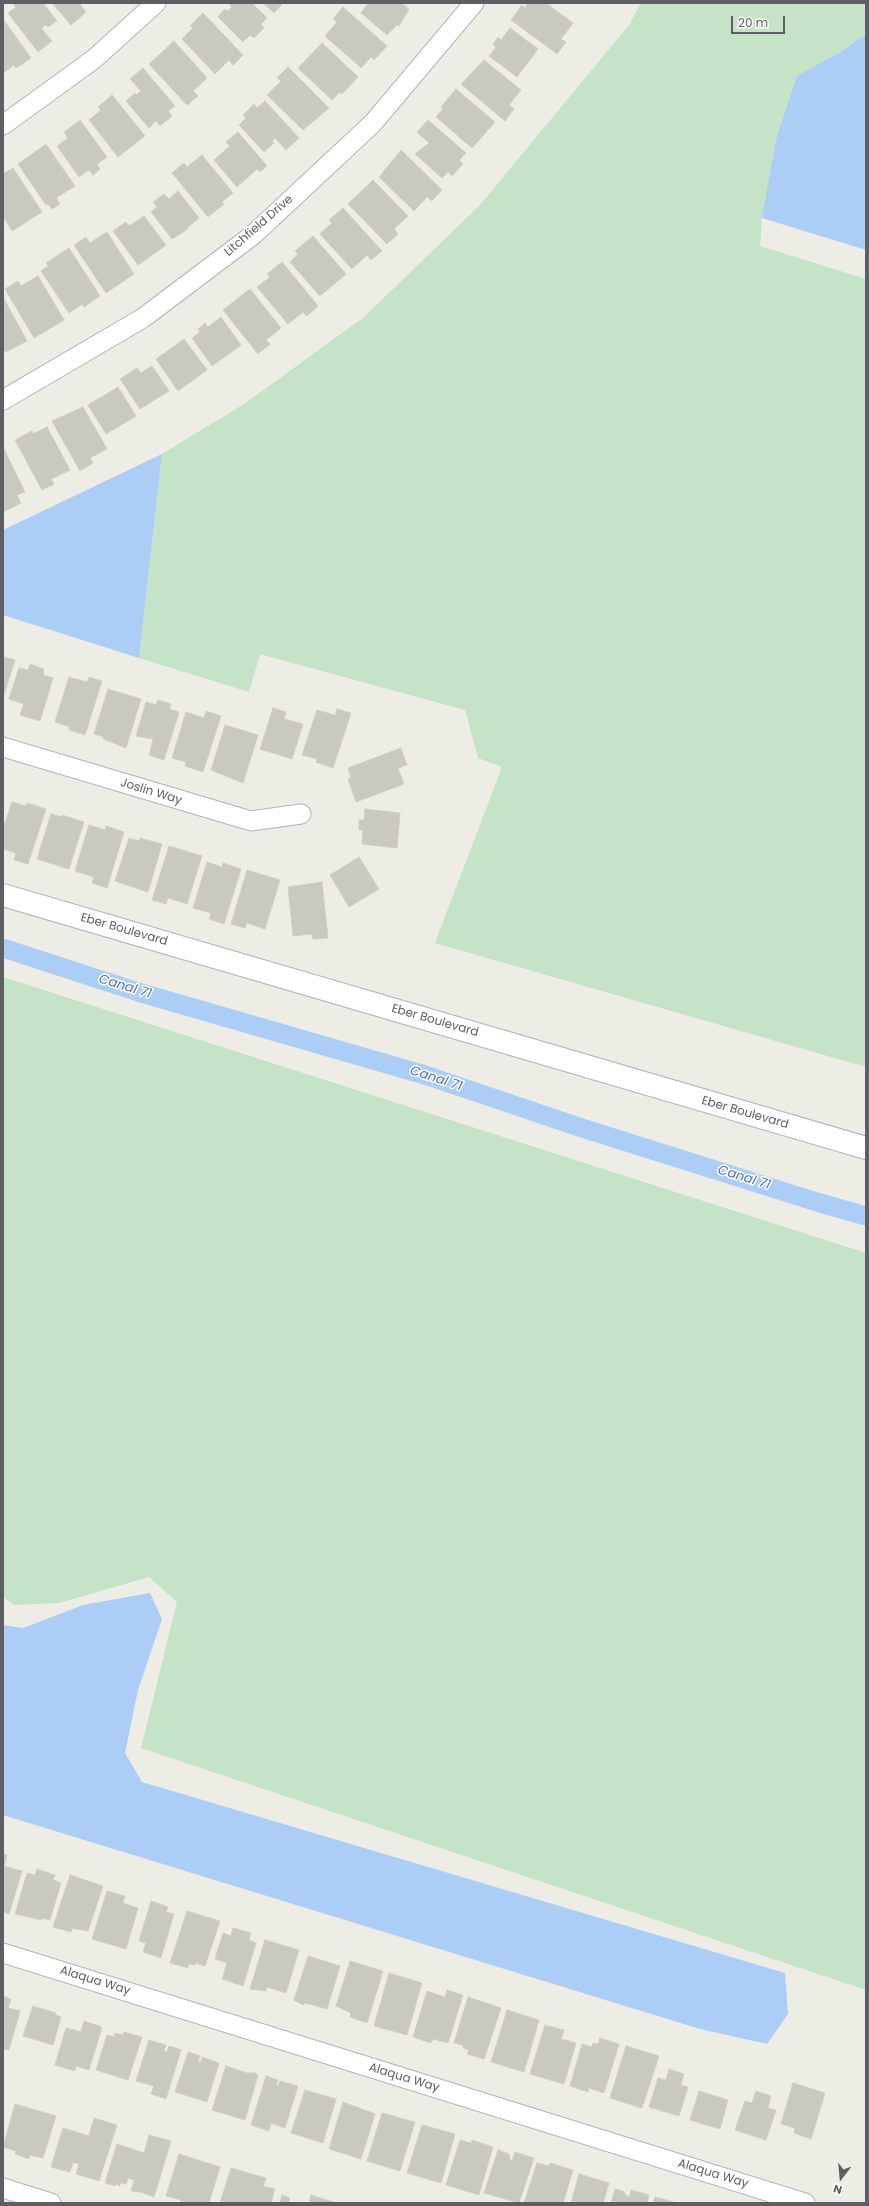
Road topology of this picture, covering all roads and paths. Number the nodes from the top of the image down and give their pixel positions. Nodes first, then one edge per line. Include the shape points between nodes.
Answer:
1 (156, 3) edge
2 (474, 3) edge
3 (3, 125) edge
4 (3, 400) edge
5 (3, 747) edge
6 (301, 814) dead end
7 (3, 895) edge
8 (866, 1148) edge
9 (3, 1953) edge
10 (3, 2188) edge
11 (52, 2203) edge
12 (805, 2203) edge

1 - 3 street via 94,59
2 - 4 street, Litchfield Drive via 373,123 252,235 143,318
5 - 6 street, Joslin Way via 251,821
7 - 8 street, Eber Boulevard
9 - 12 street, Alaqua Way
10 - 11 street

